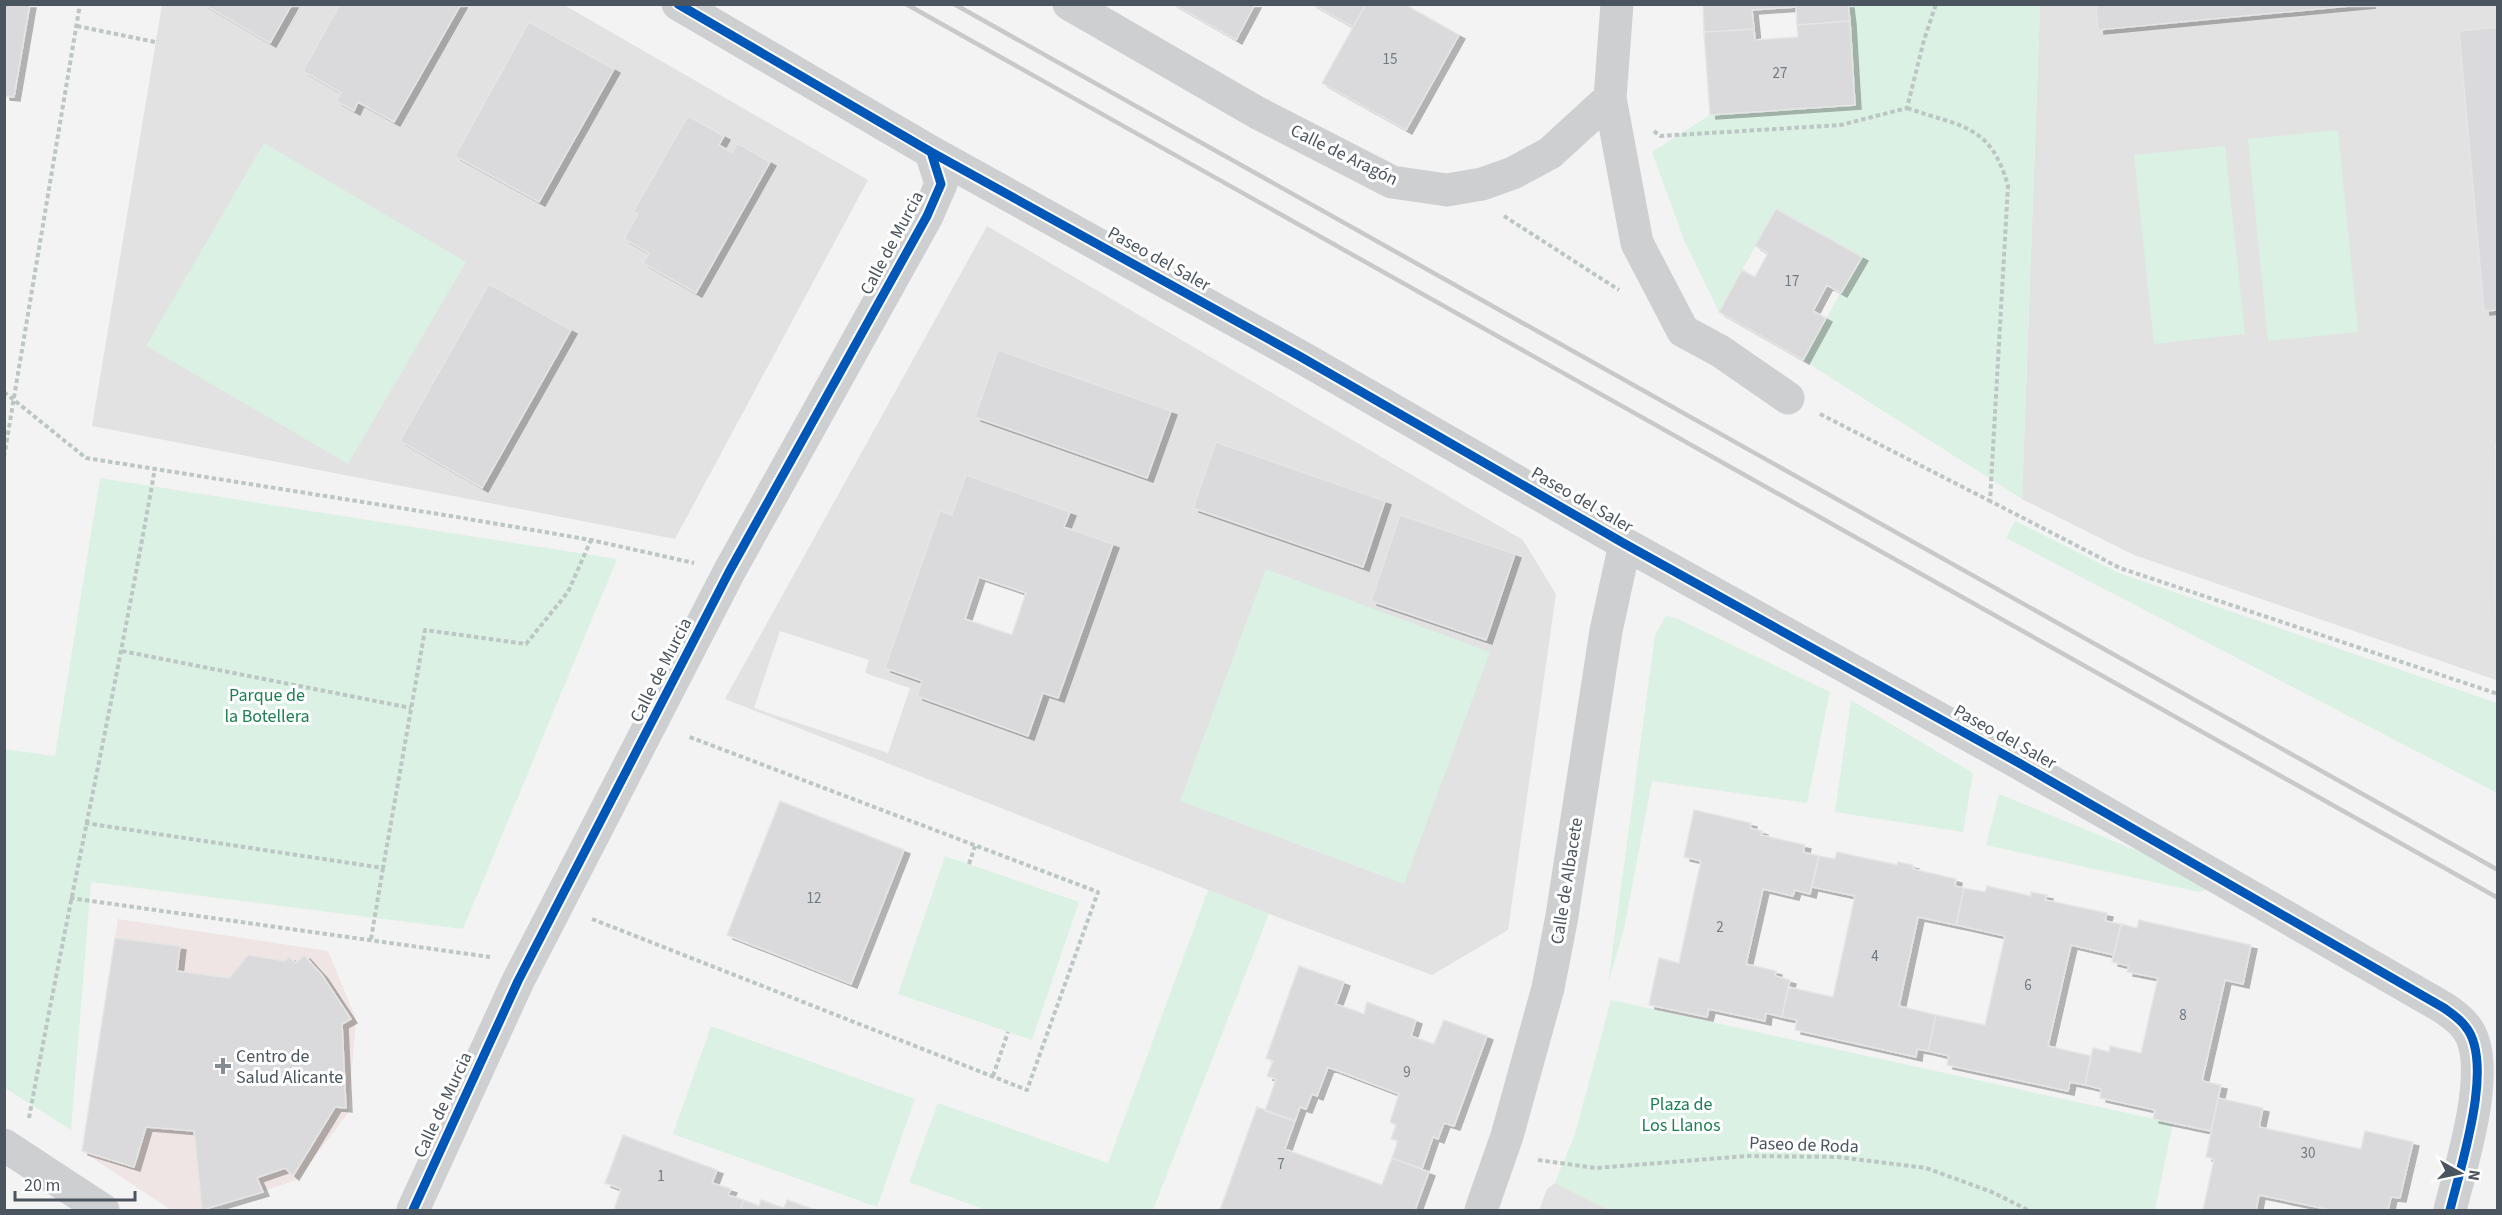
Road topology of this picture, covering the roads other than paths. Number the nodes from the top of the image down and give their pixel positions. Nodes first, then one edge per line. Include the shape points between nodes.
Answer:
1 (678, 4) edge
2 (1069, 4) edge
3 (1617, 4) edge
4 (1610, 98) junction
5 (931, 152) junction
6 (1788, 398) road end
7 (1625, 544) junction
8 (13, 1151) edge
9 (103, 1210) edge
10 (413, 1210) edge
11 (1481, 1210) edge
12 (2450, 1210) edge

1 - 5 street, Paseo del Saler
2 - 4 street, Calle de Aragón via 1256,112 1392,182 1448,190 1513,173 1550,153
3 - 4 street
4 - 6 street via 1637,243 1683,331 1720,351
5 - 7 street, Paseo del Saler via 1301,357
5 - 10 street, Calle de Murcia via 941,184 927,216 729,572 518,981
7 - 11 street, Calle de Albacete via 1606,632 1548,988 1507,1136
7 - 12 street, Paseo del Saler via 2030,769 2444,1008 2467,1027 2479,1062 2475,1107
8 - 9 street

